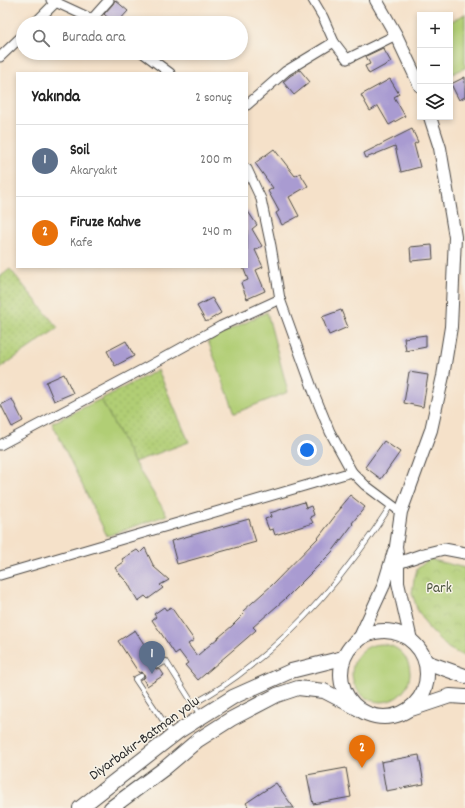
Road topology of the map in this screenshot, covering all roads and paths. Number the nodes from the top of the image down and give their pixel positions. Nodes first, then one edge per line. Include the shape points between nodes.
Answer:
1 (109, 0) edge
2 (313, 0) edge
3 (376, 0) edge
4 (53, 1) edge
5 (41, 16) edge
6 (84, 16) edge
7 (98, 16) edge
8 (396, 36) junction
9 (16, 42) edge
10 (334, 42) junction
11 (0, 57) edge
12 (152, 60) edge
13 (169, 72) edge
14 (419, 84) edge
15 (248, 104) edge
16 (431, 120) edge
17 (248, 171) edge
18 (280, 299) junction
19 (0, 445) edge
20 (352, 472) junction
21 (391, 505) junction
22 (401, 512) junction
23 (396, 546) junction
24 (465, 553) edge
25 (398, 563) junction
26 (0, 575) edge
27 (384, 587) junction
28 (360, 637) junction
29 (411, 640) junction
30 (343, 658) junction
31 (426, 662) junction
32 (158, 666) dead end
33 (141, 676) dead end
34 (465, 676) edge
35 (465, 697) edge
36 (193, 704) junction
37 (357, 708) junction
38 (408, 710) junction
39 (201, 717) junction
40 (173, 736) junction
41 (80, 808) edge
42 (111, 808) edge

1 - 7 street
2 - 10 street
3 - 8 main road
4 - 5 street
4 - 6 street
8 - 10 street via 347,58
8 - 14 main road
9 - 11 street
10 - 15 street via 286,71
12 - 13 street
16 - 22 main road via 440,148 455,237 451,327 431,430
17 - 18 street via 261,199
18 - 19 street via 221,326
18 - 20 street via 330,432
20 - 21 street
20 - 26 street
21 - 22 street
21 - 36 lane via 348,568 302,620 248,668
22 - 23 main road
23 - 25 main road
23 - 27 main road
24 - 25 street via 444,549
25 - 27 street
25 - 29 main road via 398,583
27 - 28 main road
28 - 29 highway via 386,630 400,633
28 - 30 highway
29 - 31 highway via 421,650
30 - 37 highway via 342,685 348,698
30 - 39 highway, Diyarbakır-Batman yolu via 291,671 233,697
31 - 34 highway
31 - 38 highway via 428,676 425,689 418,701
32 - 36 lane via 166,661
33 - 40 lane via 135,679
35 - 38 highway via 450,696
36 - 39 lane
37 - 38 highway via 369,715 382,717 396,716
37 - 42 highway via 324,691 298,688 277,695 198,740
39 - 40 highway, Diyarbakır-Batman yolu
40 - 41 highway, Diyarbakır-Batman yolu

